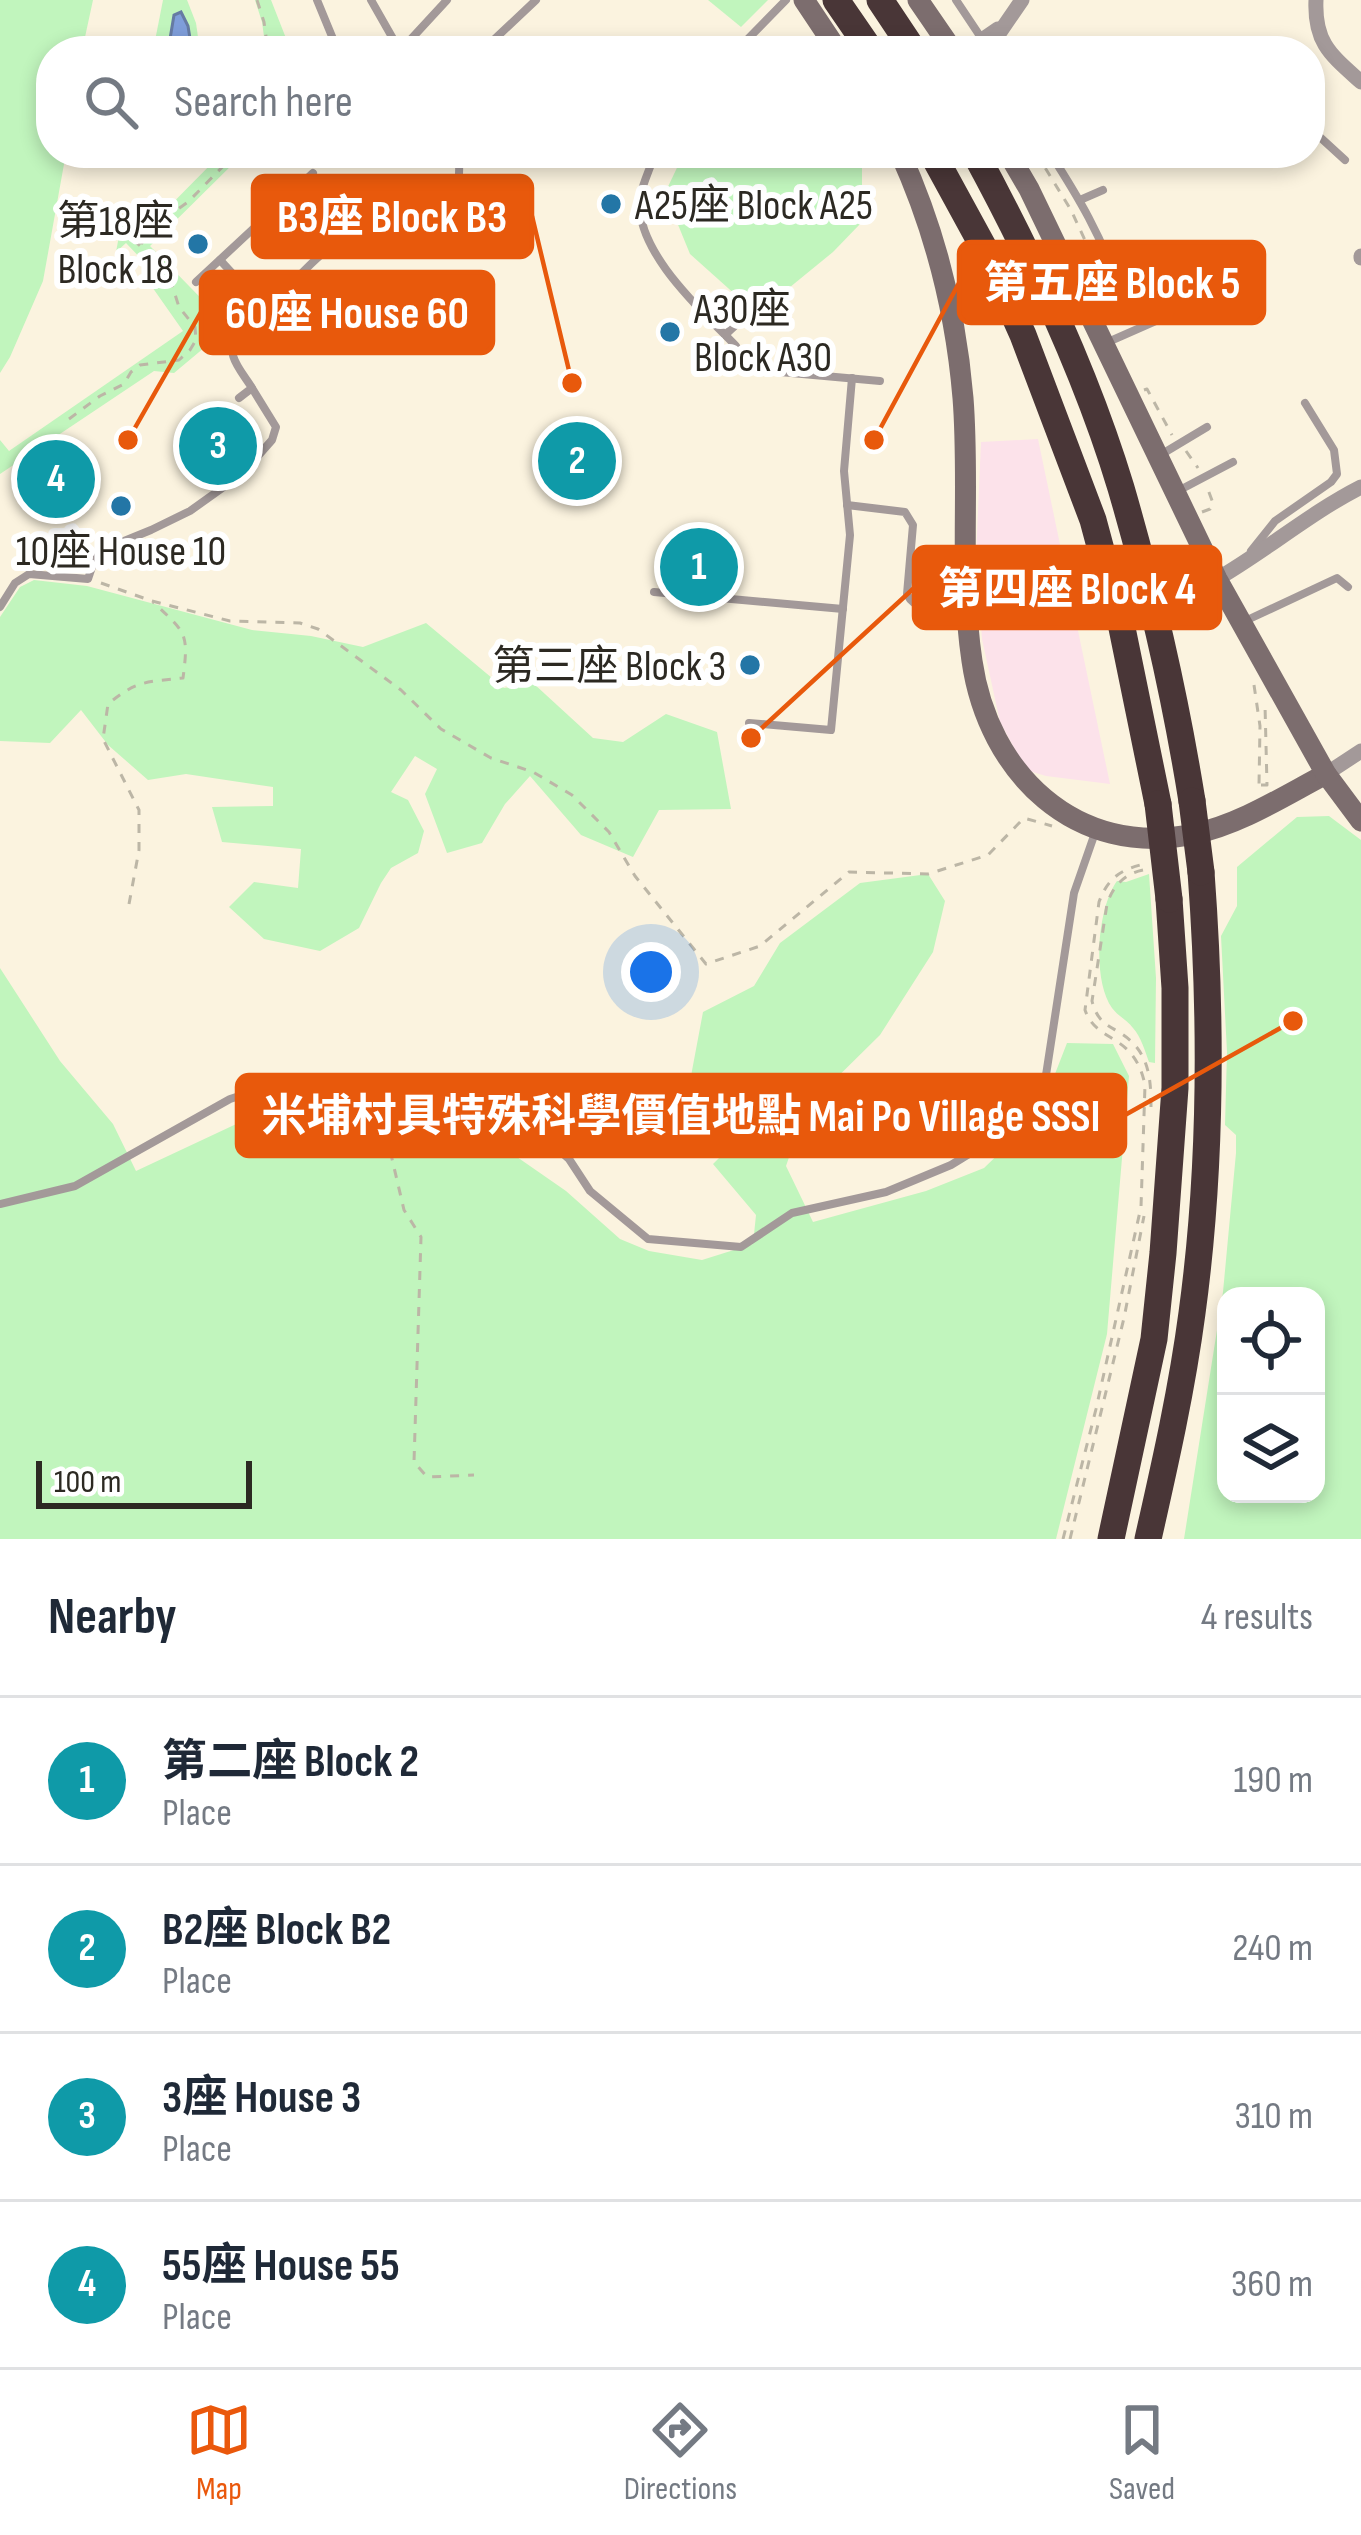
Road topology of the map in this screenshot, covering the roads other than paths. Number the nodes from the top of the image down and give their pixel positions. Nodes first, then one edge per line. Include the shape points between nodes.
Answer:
1 (317, 0) edge
2 (371, 0) edge
3 (447, 0) edge
4 (536, 0) edge
5 (786, 0) edge
6 (804, 0) edge
7 (836, 0) edge
8 (880, 0) edge
9 (918, 0) edge
10 (956, 0) edge
11 (1316, 0) edge
12 (1020, 1) edge
13 (332, 36) edge
14 (391, 36) edge
15 (414, 36) edge
16 (498, 36) edge
17 (751, 36) edge
18 (828, 36) edge
19 (861, 36) edge
20 (904, 36) edge
21 (942, 36) edge
22 (981, 36) edge
23 (997, 36) edge
24 (1318, 36) edge
25 (1325, 46) edge
26 (1361, 82) edge
27 (1325, 142) edge
28 (1345, 160) dead end
29 (460, 168) edge
30 (650, 168) edge
31 (906, 168) edge
32 (940, 168) edge
33 (983, 168) edge
34 (1016, 168) edge
35 (1060, 168) edge
36 (313, 173) dead end
37 (1102, 190) dead end
38 (1080, 200) junction
39 (220, 260) junction
40 (196, 282) dead end
41 (1084, 303) junction
42 (265, 308) junction
43 (1167, 316) dead end
44 (740, 321) dead end
45 (725, 334) junction
46 (1103, 344) junction
47 (736, 346) dead end
48 (780, 372) dead end
49 (852, 378) junction
50 (880, 381) dead end
51 (252, 388) junction
52 (239, 398) dead end
53 (1305, 403) dead end
54 (1207, 427) dead end
55 (1158, 455) junction
56 (1233, 461) dead end
57 (1361, 487) edge
58 (1175, 492) junction
59 (847, 505) junction
60 (1251, 559) junction
61 (1217, 578) junction
62 (1348, 587) dead end
63 (654, 592) dead end
64 (0, 607) edge
65 (843, 609) junction
66 (967, 612) junction
67 (1244, 622) junction
68 (749, 723) dead end
69 (1361, 751) edge
70 (1326, 774) junction
71 (1361, 821) edge
72 (1095, 832) junction
73 (0, 1204) edge
74 (1111, 1539) edge
75 (1148, 1539) edge

1 - 13 lane
2 - 14 lane
3 - 15 lane
4 - 16 lane
5 - 17 lane
6 - 18 street
7 - 19 highway
8 - 20 highway
9 - 21 street
10 - 22 lane
11 - 24 street
12 - 23 street
25 - 26 street
27 - 28 lane
29 - 42 lane via 447,214 430,232 406,243 333,248
30 - 45 lane via 640,198 643,224 676,291
31 - 66 street via 940,263 960,366
32 - 74 highway, bridge via 986,250 1093,520 1158,804 1175,1088 1154,1340
33 - 75 highway, bridge via 1051,304 1120,485 1165,653 1201,872 1210,1024 1203,1219
34 - 41 street
35 - 38 lane
36 - 39 lane
37 - 38 lane
38 - 41 lane via 1118,286
39 - 40 lane
39 - 42 lane
41 - 46 street
42 - 51 lane via 231,344
43 - 46 lane
44 - 45 lane
45 - 47 lane
46 - 55 street
48 - 49 lane
49 - 50 lane
49 - 59 lane
51 - 52 lane
51 - 64 lane via 276,431 242,472 171,521 102,550 88,579 29,574
53 - 60 lane via 1334,450 1337,473 1275,521
54 - 55 lane
55 - 58 street
56 - 58 lane
57 - 60 street
58 - 61 street
59 - 65 lane
59 - 66 lane via 909,516 910,602
60 - 61 street
61 - 67 street
62 - 67 lane via 1337,578
63 - 65 lane
65 - 68 lane via 831,730
66 - 72 street via 981,704 1003,752 1039,794
67 - 70 street
69 - 70 street
70 - 71 street
70 - 72 street via 1210,830 1172,837
72 - 73 lane via 1074,893 1046,1075 1030,1110 951,1165 886,1192 792,1213 741,1247 648,1239 590,1191 543,1136 452,1089 420,1082 319,1081 230,1099 75,1186

